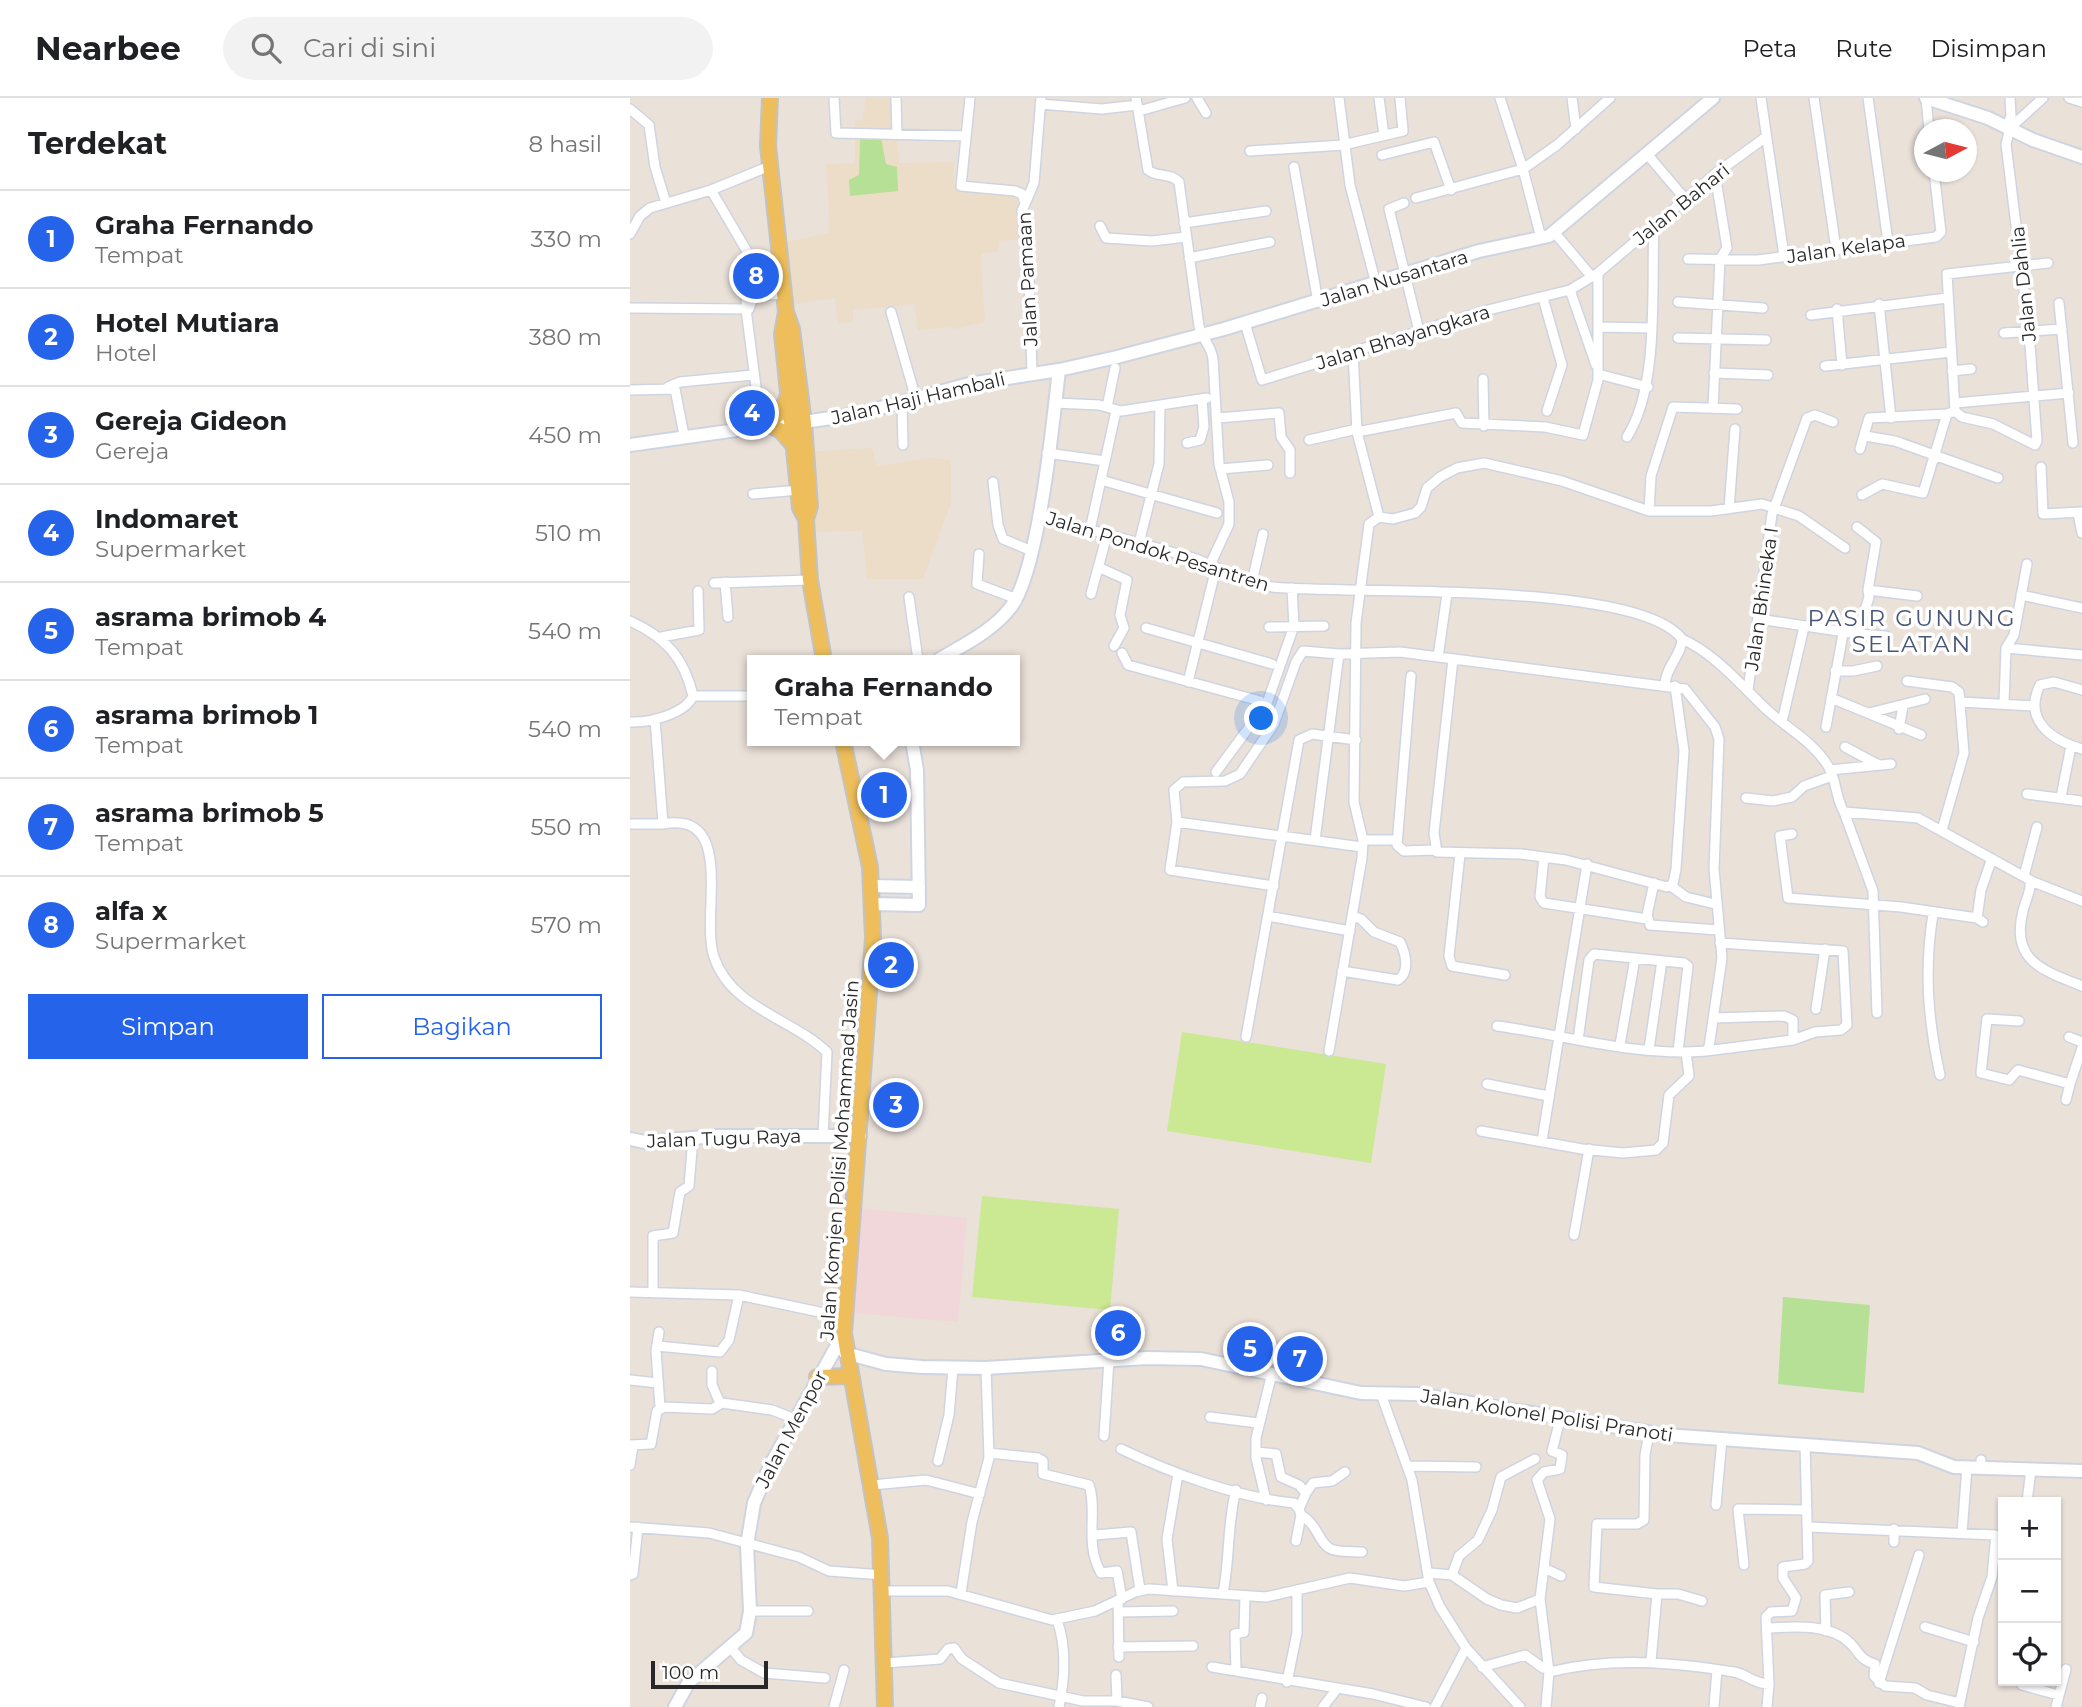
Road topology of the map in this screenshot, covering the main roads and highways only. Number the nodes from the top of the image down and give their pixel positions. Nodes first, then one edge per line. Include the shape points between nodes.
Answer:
1 (770, 98) edge
2 (786, 312) junction
3 (789, 392) junction
4 (799, 423) junction
5 (796, 448) junction
6 (806, 519) junction
7 (823, 655) edge
8 (844, 746) edge
9 (849, 1376) junction
10 (817, 1377) road end
11 (885, 1707) edge

1 - 2 main road via 770,166
2 - 3 main road via 782,328
2 - 4 main road via 792,329
3 - 4 main road
3 - 5 main road via 782,410 765,425 789,438
4 - 5 main road
4 - 6 main road via 810,506
5 - 6 main road via 800,508
6 - 7 main road via 810,580
8 - 9 main road, Jalan Komjen Polisi Mohammad Jasin via 866,847 872,904 860,1136 843,1317
9 - 10 main road
9 - 11 main road, Jalan Komjen Polisi Mohammad Jasin via 872,1485 883,1575

